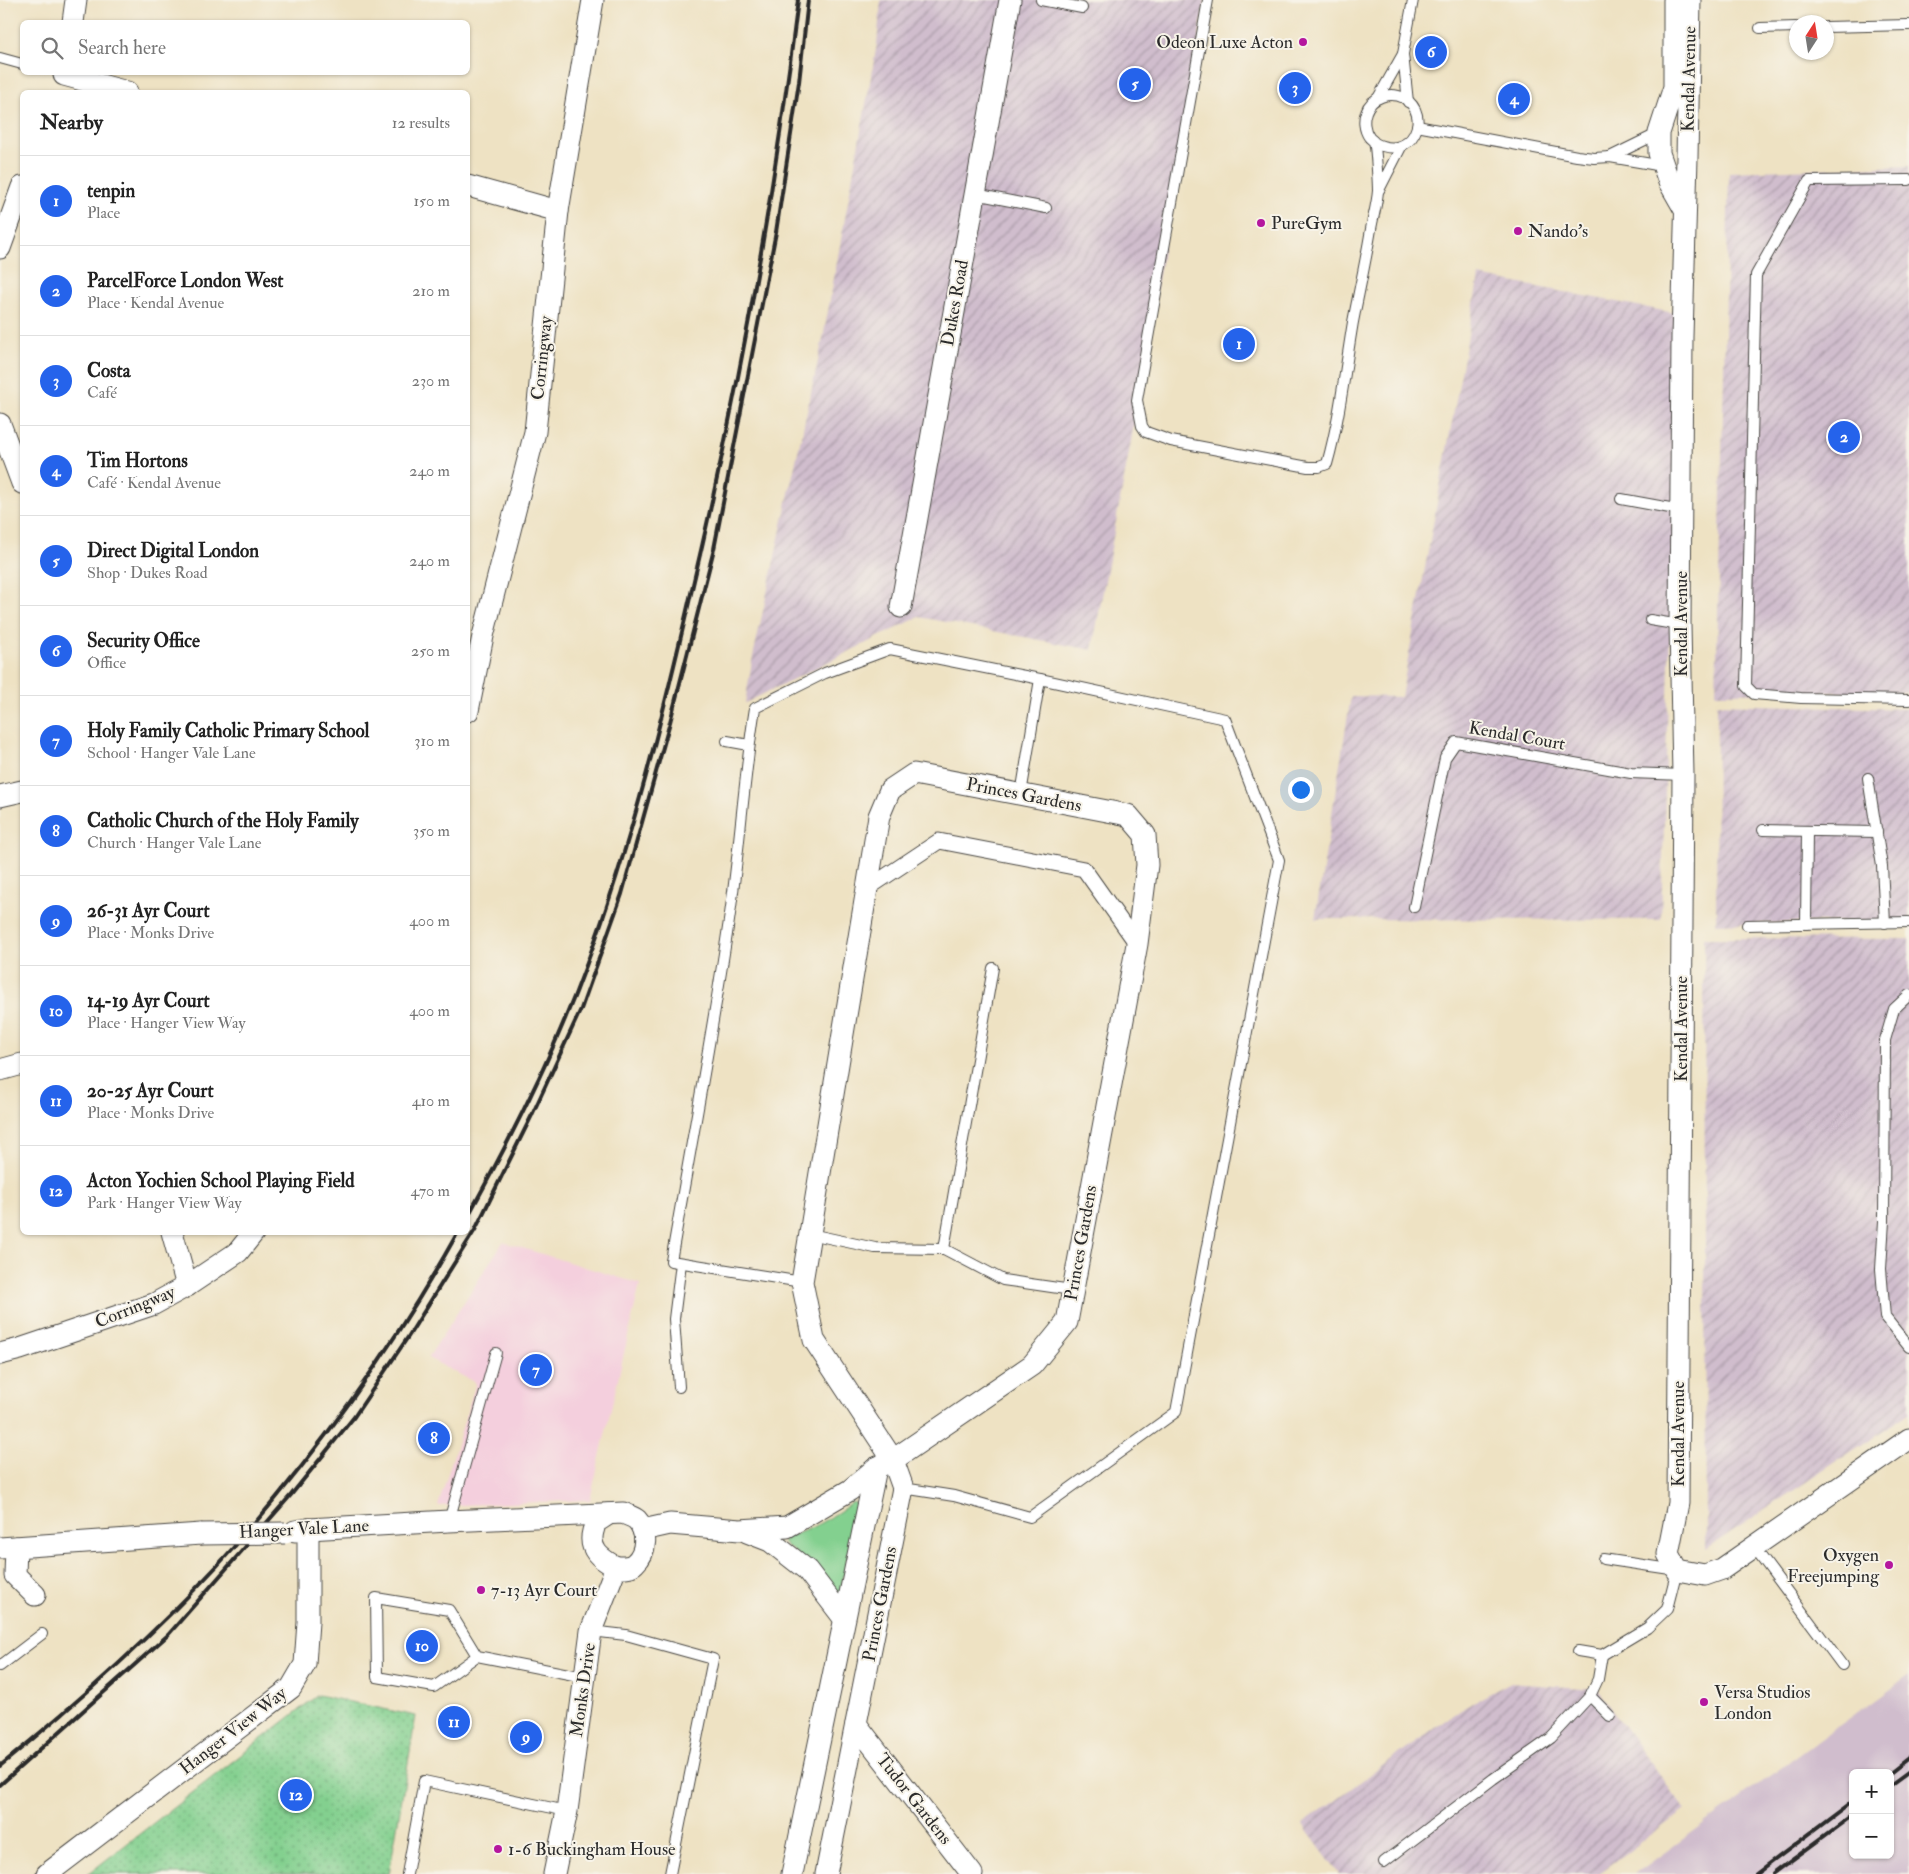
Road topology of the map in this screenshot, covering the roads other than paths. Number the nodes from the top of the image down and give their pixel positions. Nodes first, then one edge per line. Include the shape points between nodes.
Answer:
1 (76, 0) edge
2 (593, 0) edge
3 (1010, 0) edge
4 (1041, 0) edge
5 (1208, 0) edge
6 (1413, 0) edge
7 (1674, 0) edge
8 (1690, 0) edge
9 (1082, 8) dead end
10 (72, 20) edge
11 (1909, 25) edge
12 (1789, 27) edge
13 (1834, 27) edge
14 (1760, 28) dead end
15 (1403, 54) junction
16 (0, 58) edge
17 (20, 63) edge
18 (60, 78) edge
19 (117, 90) edge
20 (1378, 98) junction
21 (1408, 102) junction
22 (1417, 126) junction
23 (1659, 133) junction
24 (1375, 143) junction
25 (1401, 146) junction
26 (1610, 157) junction
27 (1687, 158) junction
28 (1663, 166) junction
29 (1909, 180) edge
30 (470, 187) edge
31 (1378, 191) junction
32 (20, 193) edge
33 (975, 194) junction
34 (1046, 208) dead end
35 (558, 210) junction
36 (1685, 210) junction
37 (0, 248) edge
38 (0, 424) edge
39 (20, 478) edge
40 (1621, 499) dead end
41 (1681, 510) junction
42 (901, 607) dead end
43 (1650, 620) dead end
44 (1680, 625) junction
45 (475, 637) edge
46 (1040, 679) junction
47 (470, 690) edge
48 (1909, 700) edge
49 (727, 741) dead end
50 (749, 745) junction
51 (1683, 775) junction
52 (1868, 778) dead end
53 (20, 791) edge
54 (1021, 794) junction
55 (0, 796) edge
56 (1763, 830) dead end
57 (1807, 830) junction
58 (1877, 832) junction
59 (868, 888) junction
60 (1414, 907) dead end
61 (1909, 922) edge
62 (1885, 923) junction
63 (1806, 924) junction
64 (1747, 925) dead end
65 (1137, 944) junction
66 (993, 968) dead end
67 (1909, 995) edge
68 (20, 1065) edge
69 (0, 1070) edge
70 (810, 1234) junction
71 (173, 1235) edge
72 (252, 1235) edge
73 (944, 1249) junction
74 (681, 1263) junction
75 (802, 1282) junction
76 (187, 1286) junction
77 (1072, 1290) junction
78 (1909, 1346) edge
79 (496, 1353) dead end
80 (0, 1354) edge
81 (679, 1386) dead end
82 (1909, 1439) edge
83 (884, 1464) junction
84 (903, 1488) junction
85 (602, 1518) junction
86 (449, 1521) junction
87 (308, 1529) junction
88 (643, 1530) junction
89 (740, 1530) junction
90 (1754, 1547) junction
91 (8, 1548) edge
92 (1603, 1559) dead end
93 (616, 1567) junction
94 (1677, 1570) junction
95 (35, 1595) dead end
96 (843, 1617) junction
97 (591, 1631) junction
98 (42, 1634) dead end
99 (1578, 1651) dead end
100 (1602, 1655) junction
101 (477, 1656) junction
102 (1842, 1664) dead end
103 (0, 1666) edge
104 (584, 1677) junction
105 (831, 1682) junction
106 (863, 1690) junction
107 (1590, 1696) junction
108 (1610, 1716) dead end
109 (856, 1724) junction
110 (567, 1811) junction
111 (1384, 1862) dead end
112 (47, 1874) edge
113 (407, 1874) edge
114 (554, 1874) edge
115 (670, 1874) edge
116 (792, 1874) edge
117 (826, 1874) edge
118 (972, 1874) edge

1 - 10 street
2 - 35 street, Corringway
3 - 33 street, Dukes Road
4 - 9 lane
5 - 31 lane via 1137,400 1146,432 1171,441 1308,467 1327,464
6 - 15 lane
7 - 23 street, Kendal Avenue via 1674,87
8 - 27 street, Kendal Avenue
11 - 13 lane
12 - 14 lane
15 - 20 lane
15 - 21 lane
16 - 17 lane
18 - 19 street
20 - 21 lane via 1396,96
20 - 24 lane via 1371,103 1364,120 1365,128
21 - 22 lane via 1415,110
22 - 25 lane via 1409,142
22 - 26 lane via 1577,156
23 - 26 lane
23 - 28 street, Kendal Avenue
24 - 25 lane via 1383,147
24 - 31 lane
25 - 31 lane
26 - 28 lane
27 - 28 street
27 - 36 street, Kendal Avenue
28 - 36 street, Kendal Avenue
29 - 48 lane via 1809,180 1756,276 1746,686 1754,694
30 - 35 street
32 - 37 street
33 - 34 lane
33 - 42 street, Dukes Road
35 - 45 street, Corringway via 534,432
36 - 41 street, Kendal Avenue
38 - 39 street
40 - 41 lane
41 - 44 street, Kendal Avenue
43 - 44 lane
44 - 51 street, Kendal Avenue
45 - 47 street, Corringway
46 - 50 lane via 890,649 825,674 755,708
46 - 54 lane
46 - 84 lane via 1225,720 1279,860 1176,1412 1030,1517 954,1496
49 - 50 lane
50 - 74 lane via 730,912 671,1261
51 - 60 lane, Kendal Court via 1631,773 1456,742 1445,758
51 - 94 street, Kendal Avenue via 1678,1503 1668,1554
52 - 58 lane
53 - 55 street
54 - 59 street, Princes Gardens via 914,774 890,790 879,816
54 - 65 street, Princes Gardens via 1128,815 1145,835 1147,865
56 - 57 lane
57 - 58 lane
57 - 63 lane
58 - 62 lane
59 - 65 street via 939,841 1084,869
59 - 70 street, Princes Gardens
61 - 62 lane
62 - 63 lane
63 - 64 lane
65 - 77 street, Princes Gardens
66 - 73 lane
67 - 78 lane via 1894,1009 1885,1040 1881,1269 1885,1317
68 - 69 street
70 - 73 lane via 875,1248
70 - 75 street, Princes Gardens
71 - 76 street
72 - 76 street, Corringway via 238,1252
73 - 77 lane via 1003,1280
74 - 75 lane
74 - 81 lane via 674,1319
75 - 83 street, Princes Gardens via 814,1340
76 - 80 street, Corringway via 154,1304
77 - 83 street, Princes Gardens via 1067,1322 1032,1365
79 - 86 lane
82 - 90 street
83 - 84 street, Princes Gardens
83 - 89 street, Princes Gardens via 850,1490 787,1527
83 - 96 street, Princes Gardens
84 - 106 street, Princes Gardens
85 - 86 street, Hanger Vale Lane
85 - 88 street via 623,1514 637,1520
85 - 93 street via 591,1538 592,1545 596,1553
86 - 87 street, Hanger Vale Lane
87 - 91 street, Hanger Vale Lane, bridge via 285,1533 201,1534
87 - 112 street, Hanger View Way via 305,1664 290,1688
88 - 89 street via 670,1524
88 - 93 street via 644,1549 635,1563
89 - 96 street, Princes Gardens via 770,1541 807,1570
90 - 94 street via 1722,1569 1705,1575
90 - 102 lane
91 - 95 street via 16,1575
92 - 94 lane
93 - 97 street, Monks Drive
94 - 100 lane via 1667,1609 1647,1628
96 - 105 street, Princes Gardens
97 - 104 street, Monks Drive
97 - 115 lane via 626,1635 713,1659
98 - 103 lane
99 - 100 lane
100 - 107 lane via 1598,1679
101 - 101 lane via 449,1610 376,1598 377,1677 434,1687
101 - 104 lane
104 - 110 street, Monks Drive
105 - 106 street
105 - 116 street, Princes Gardens
106 - 109 street, Princes Gardens
107 - 108 lane
107 - 111 lane via 1551,1738
109 - 117 street, Princes Gardens
109 - 118 street, Tudor Gardens
110 - 113 lane via 424,1781
110 - 114 street, Monks Drive

